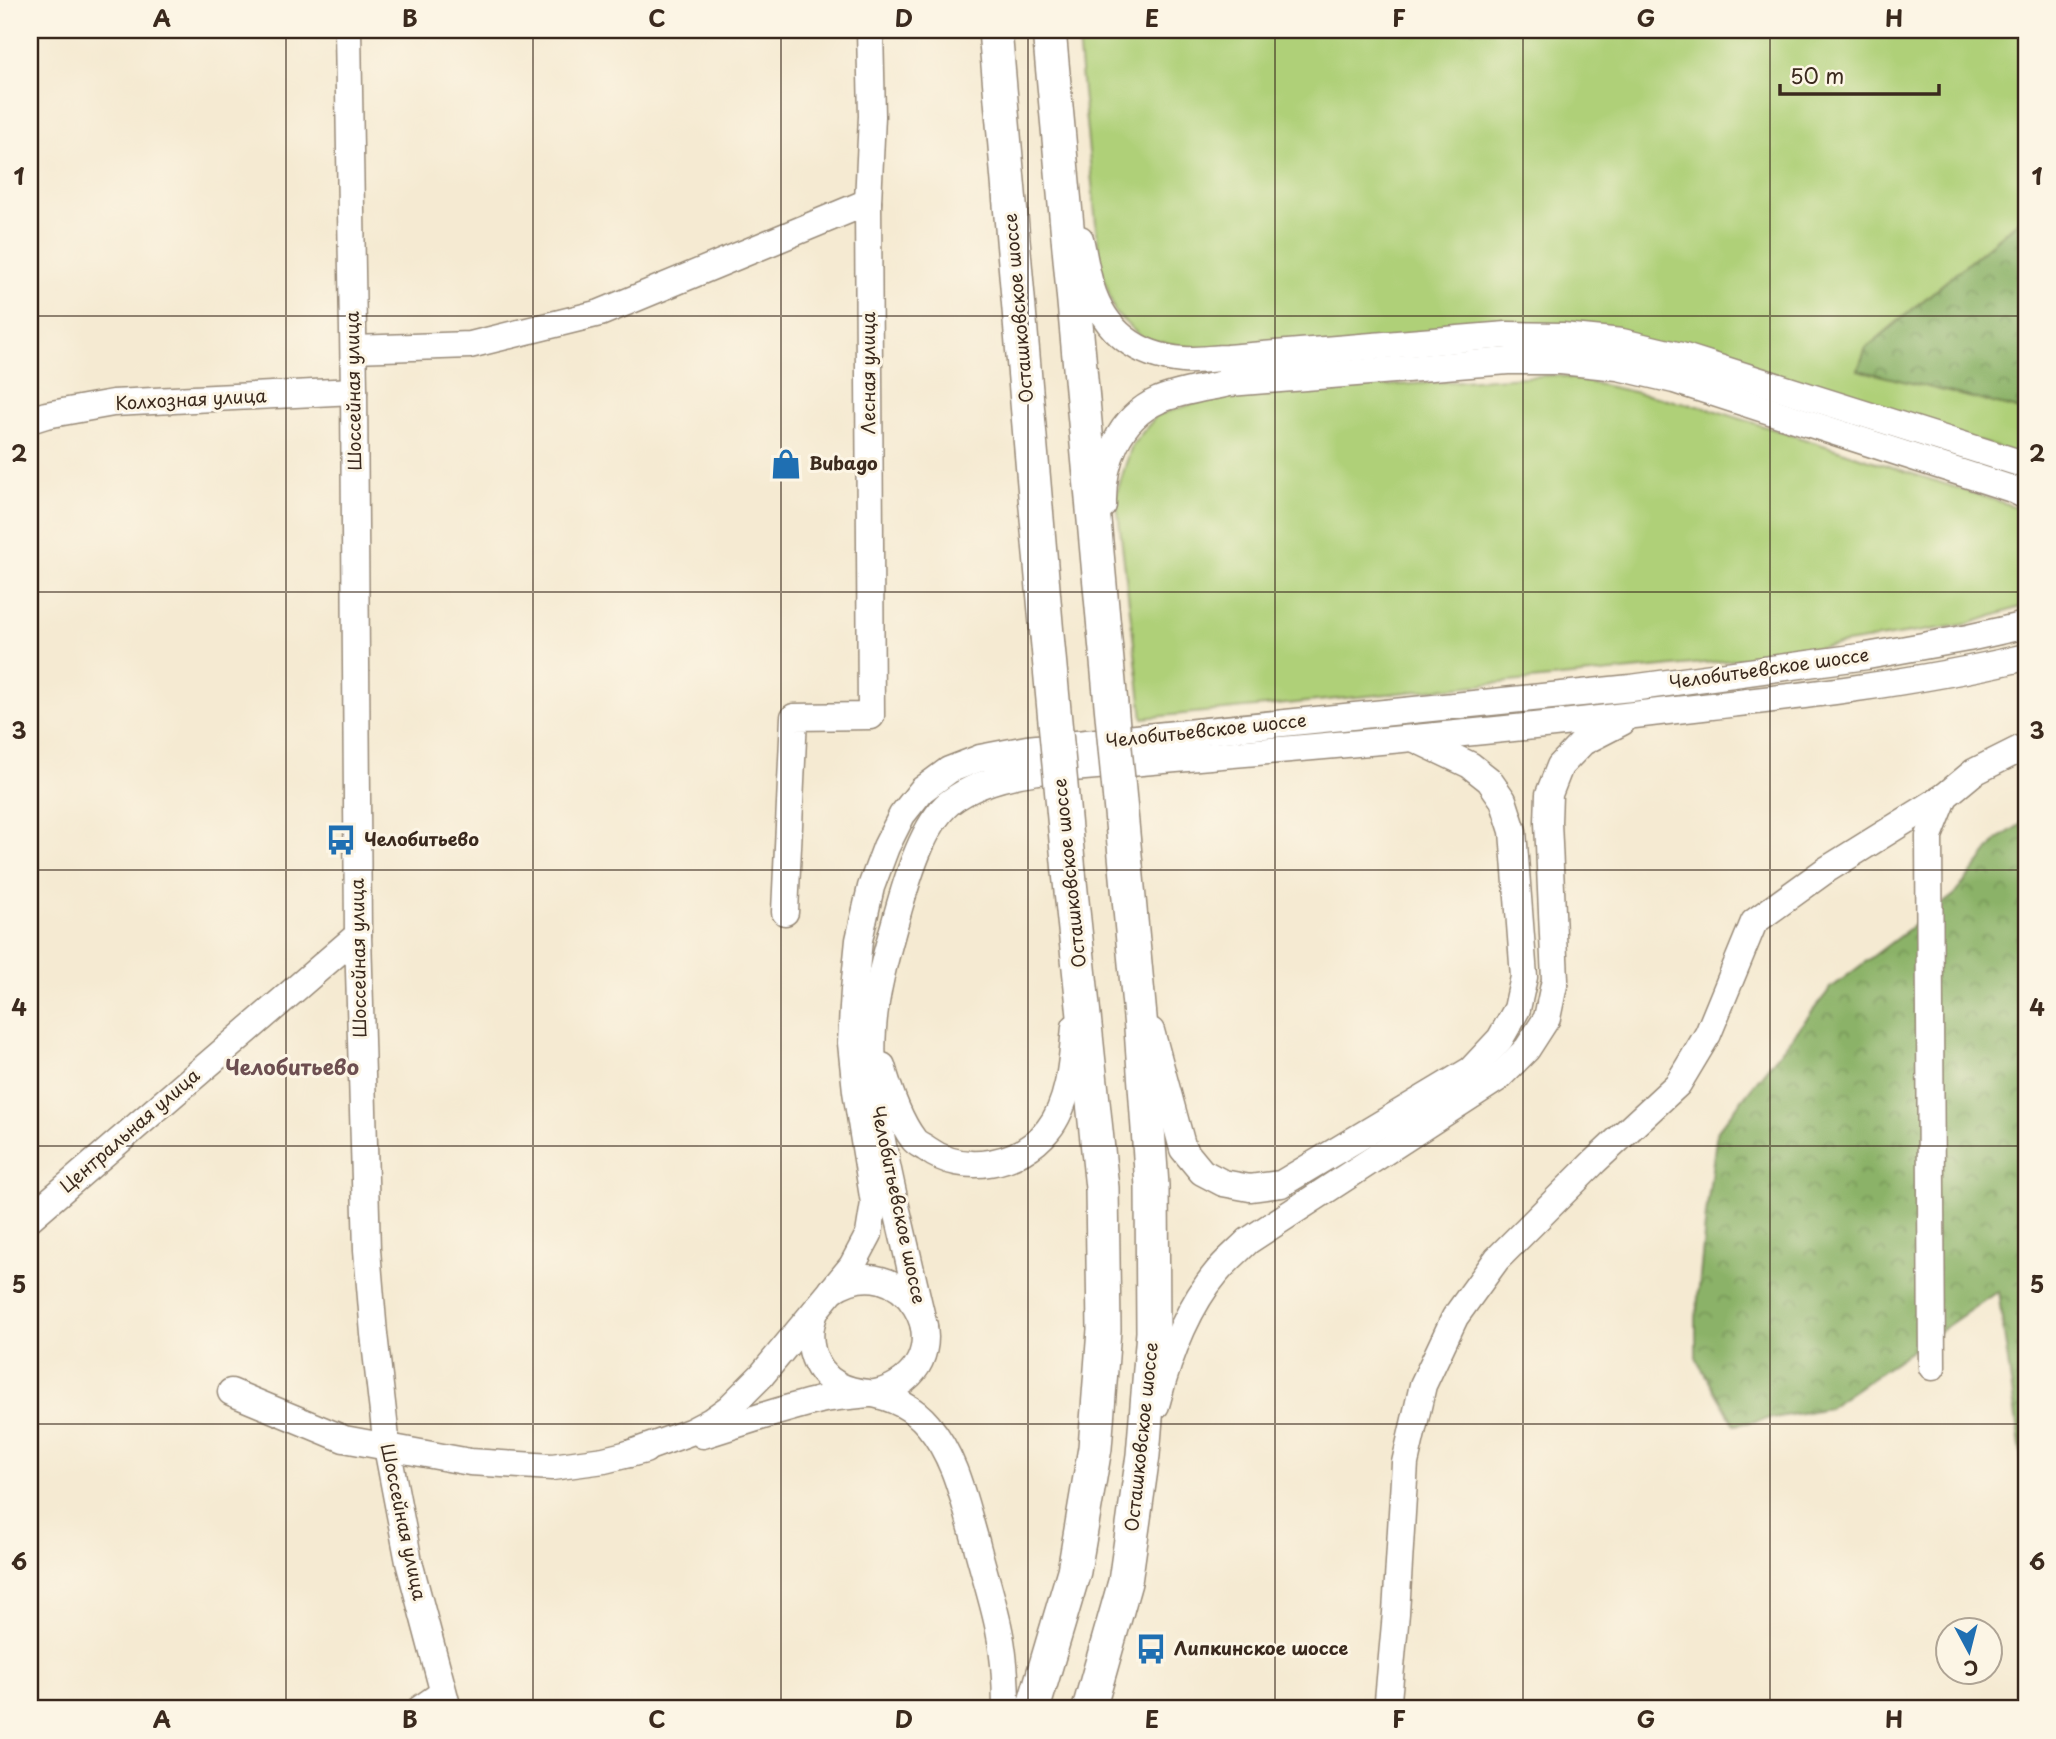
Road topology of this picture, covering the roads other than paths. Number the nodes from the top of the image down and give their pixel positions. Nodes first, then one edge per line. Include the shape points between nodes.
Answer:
1 (348, 30) edge
2 (870, 30) edge
3 (995, 30) edge
4 (1049, 30) edge
5 (1060, 146) junction
6 (868, 202) junction
7 (354, 349) junction
8 (354, 391) junction
9 (30, 421) edge
10 (2026, 465) edge
11 (2026, 496) edge
12 (2026, 615) edge
13 (2026, 625) edge
14 (1104, 629) junction
15 (1968, 638) junction
16 (2026, 657) edge
17 (2026, 666) edge
18 (1974, 669) junction
19 (1634, 715) junction
20 (1413, 738) junction
21 (2026, 746) edge
22 (1945, 796) junction
23 (785, 912) dead end
24 (358, 934) junction
25 (1077, 945) junction
26 (1134, 948) junction
27 (882, 969) junction
28 (30, 1218) edge
29 (823, 1300) junction
30 (924, 1326) junction
31 (1931, 1367) dead end
32 (231, 1392) dead end
33 (868, 1393) junction
34 (387, 1447) junction
35 (629, 1454) junction
36 (1143, 1455) junction
37 (445, 1701) edge
38 (420, 1709) edge
39 (1006, 1709) edge
40 (1033, 1709) edge
41 (1089, 1709) edge
42 (1390, 1709) edge

1 - 7 street, Шоссейная улица
2 - 6 street, Лесная улица
3 - 25 main road, Осташковское шоссе, bridge
4 - 5 main road, Осташковское шоссе
5 - 10 street via 1091,288 1107,321 1126,341 1152,354 1184,360 1227,358 1507,335 1622,342 1681,356
5 - 14 main road, Осташковское шоссе
6 - 7 street via 600,313 470,345
6 - 23 street, Лесная улица via 871,716 794,717
7 - 8 street, Шоссейная улица
8 - 9 street, Колхозная улица via 113,403
8 - 24 street, Шоссейная улица
11 - 14 street via 1674,380 1618,367 1508,361 1229,383 1159,400 1137,413 1119,435 1107,462 1102,492
12 - 15 street
13 - 15 street, Челобитьевское шоссе
14 - 26 main road, Осташковское шоссе, bridge
15 - 29 street, Челобитьевское шоссе via 1631,688 1027,749 980,758 949,770 922,790 902,815 870,887 859,940 851,1043 874,1203 869,1234 852,1266
16 - 18 street, Челобитьевское шоссе
17 - 18 street
18 - 19 street, Челобитьевское шоссе via 1872,687
19 - 20 street, Челобитьевское шоссе
19 - 36 street via 1583,742 1560,766 1549,794 1555,980 1547,1018 1527,1049 1498,1078 1248,1241 1217,1272 1194,1304 1176,1343
20 - 26 street via 1470,765 1489,780 1503,800 1513,831 1524,977 1517,1010 1500,1039 1471,1070 1281,1184 1250,1188 1223,1183 1202,1172 1183,1149
20 - 27 street, Челобитьевское шоссе via 1038,771 978,787 949,803 933,823 905,886
21 - 22 street via 1974,772
22 - 31 street via 1929,836
22 - 42 street via 1826,870 1754,922 1708,1034 1678,1084 1497,1259 1455,1317 1423,1385 1405,1463
24 - 28 street, Центральная улица
24 - 34 street, Шоссейная улица via 368,1250
25 - 27 street via 1072,1060 1061,1107 1048,1130 1024,1151 997,1162 964,1165 936,1156 915,1141 897,1110 880,1055
25 - 40 main road, Осташковское шоссе via 1102,1188 1104,1330 1095,1448 1074,1571
26 - 36 main road, Осташковское шоссе via 1152,1186 1153,1332
27 - 30 street, Челобитьевское шоссе via 873,1026 875,1103
29 - 30 street, Челобитьевское шоссе via 842,1284 857,1279 890,1282 912,1298
29 - 33 street, Челобитьевское шоссе via 812,1318 809,1336 816,1361 837,1385
29 - 35 street, Челобитьевское шоссе via 729,1408 690,1432
30 - 33 street, Челобитьевское шоссе via 925,1340 916,1367 893,1387
32 - 34 street, Челобитьевское шоссе via 344,1439
33 - 35 street, Челобитьевское шоссе via 819,1400
33 - 39 street via 909,1408 927,1423 958,1479 999,1626
34 - 35 street, Челобитьевское шоссе via 470,1462 527,1466 577,1465
34 - 37 street, Шоссейная улица via 409,1562
36 - 41 main road, Осташковское шоссе via 1125,1582
37 - 38 street

